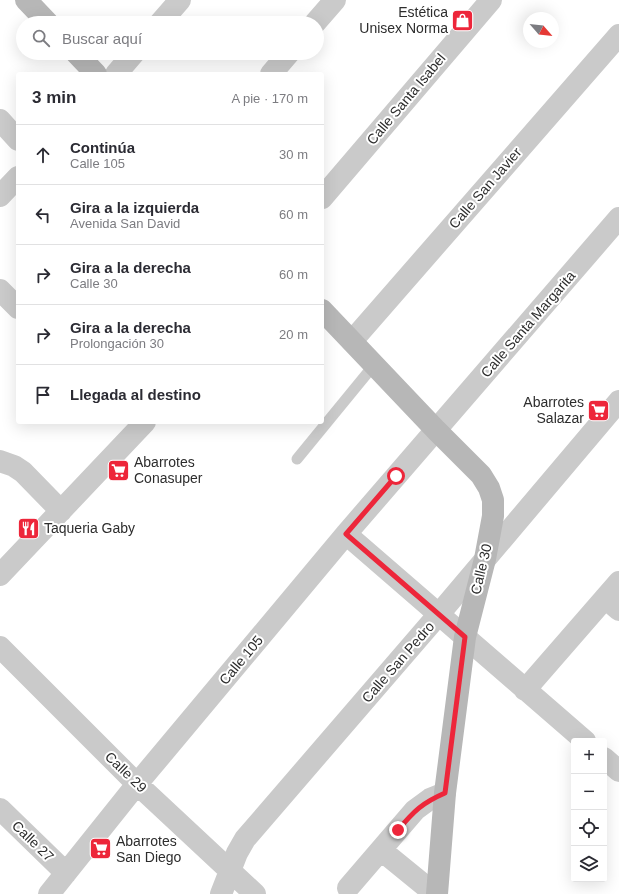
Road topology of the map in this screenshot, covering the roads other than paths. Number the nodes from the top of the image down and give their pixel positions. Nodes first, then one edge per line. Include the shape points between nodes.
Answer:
1 (26, 0) edge
2 (180, 0) edge
3 (335, 0) edge
4 (491, 0) edge
5 (41, 16) edge
6 (166, 16) edge
7 (321, 16) edge
8 (619, 35) edge
9 (83, 60) edge
10 (128, 60) edge
11 (283, 60) edge
12 (94, 72) edge
13 (118, 72) edge
14 (273, 72) edge
15 (0, 120) edge
16 (16, 138) edge
17 (16, 179) edge
18 (0, 196) edge
19 (324, 196) edge
20 (619, 218) edge
21 (0, 290) edge
22 (16, 306) edge
23 (324, 312) edge
24 (352, 342) junction
25 (374, 365) junction
26 (619, 401) edge
27 (140, 424) edge
28 (436, 430) junction
29 (297, 459) dead end
30 (0, 461) edge
31 (61, 511) junction
32 (346, 534) junction
33 (485, 559) junction
34 (0, 575) edge
35 (614, 596) edge
36 (439, 614) junction
37 (465, 637) junction
38 (0, 647) edge
39 (525, 690) junction
40 (581, 738) edge
41 (607, 761) edge
42 (619, 771) edge
43 (137, 784) junction
44 (445, 793) junction
45 (0, 809) edge
46 (381, 850) junction
47 (230, 870) junction
48 (66, 873) junction
49 (348, 888) dead end
50 (49, 894) edge
51 (221, 894) edge
52 (255, 894) edge
53 (436, 894) edge

1 - 5 street
2 - 6 street
3 - 7 street
4 - 19 street, Calle Santa Isabel
8 - 24 street, Calle San Javier
9 - 12 street
10 - 13 street
11 - 14 street
15 - 16 street
17 - 18 street
20 - 28 street, Calle Santa Margarita
21 - 22 street
23 - 24 street, Calle 30
24 - 25 street, Calle 30
25 - 28 street, Calle 30
25 - 29 lane
26 - 33 street, Calle San Pedro
27 - 31 street
28 - 32 street, Calle 105
28 - 33 street, Calle 30 via 481,475 489,488 493,500 493,516
30 - 31 street via 23,472
31 - 34 street
32 - 36 street
32 - 43 street, Calle 105
33 - 36 street, Calle San Pedro
33 - 37 street, Calle 30
35 - 39 street
36 - 37 street
36 - 47 street, Calle San Pedro via 245,839 236,853
37 - 39 street
37 - 44 street, Calle 30
38 - 43 street, Calle 29
39 - 40 street
41 - 42 street
43 - 47 street, Calle 29
43 - 48 street, Calle 105
44 - 46 street via 430,799 416,810
44 - 53 street, Calle 30
45 - 48 street, Calle 27
46 - 49 street
46 - 53 street
47 - 51 street, Calle San Pedro
47 - 52 street, Calle 29
48 - 50 street, Calle 105

